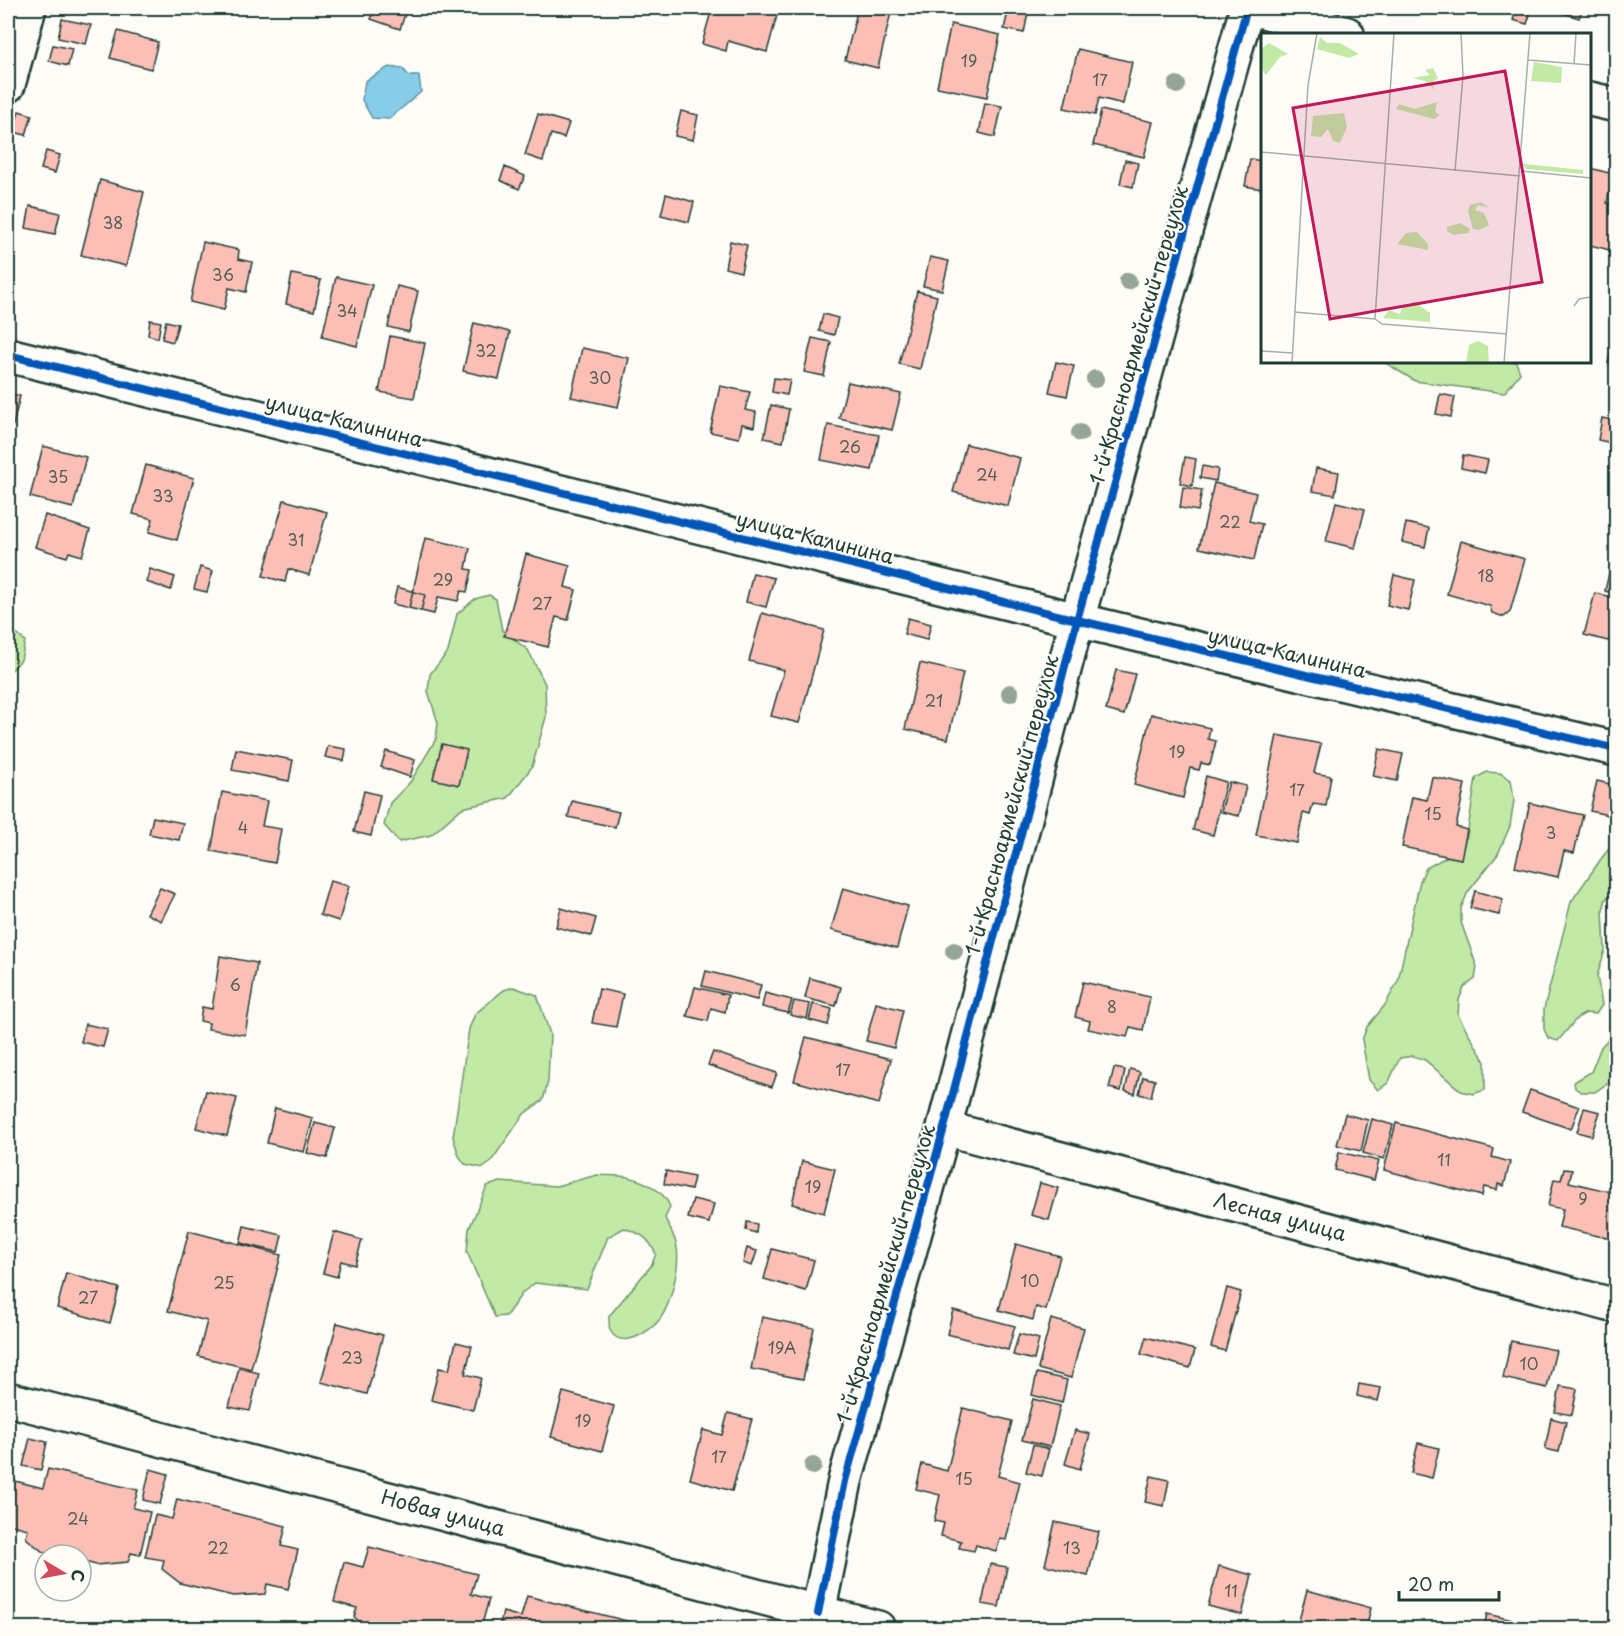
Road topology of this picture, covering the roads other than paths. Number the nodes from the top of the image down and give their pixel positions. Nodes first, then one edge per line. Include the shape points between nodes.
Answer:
1 (29, 8) edge
2 (1250, 8) edge
3 (1343, 33) edge
4 (8, 85) edge
5 (1591, 99) edge
6 (1617, 105) edge
7 (8, 355) edge
8 (1077, 620) junction
9 (1617, 748) edge
10 (944, 1128) junction
11 (1617, 1306) edge
12 (8, 1399) edge
13 (818, 1613) junction
14 (861, 1626) edge

1 - 4 street
2 - 3 street
2 - 8 street, 1-й Красноармейский переулок
5 - 6 street
7 - 8 street, улица Калинина
8 - 9 street, улица Калинина
8 - 10 street, 1-й Красноармейский переулок
10 - 11 street, Лесная улица
10 - 13 street, 1-й Красноармейский переулок via 845,1481
12 - 13 street, Новая улица
13 - 14 street, Новая улица

